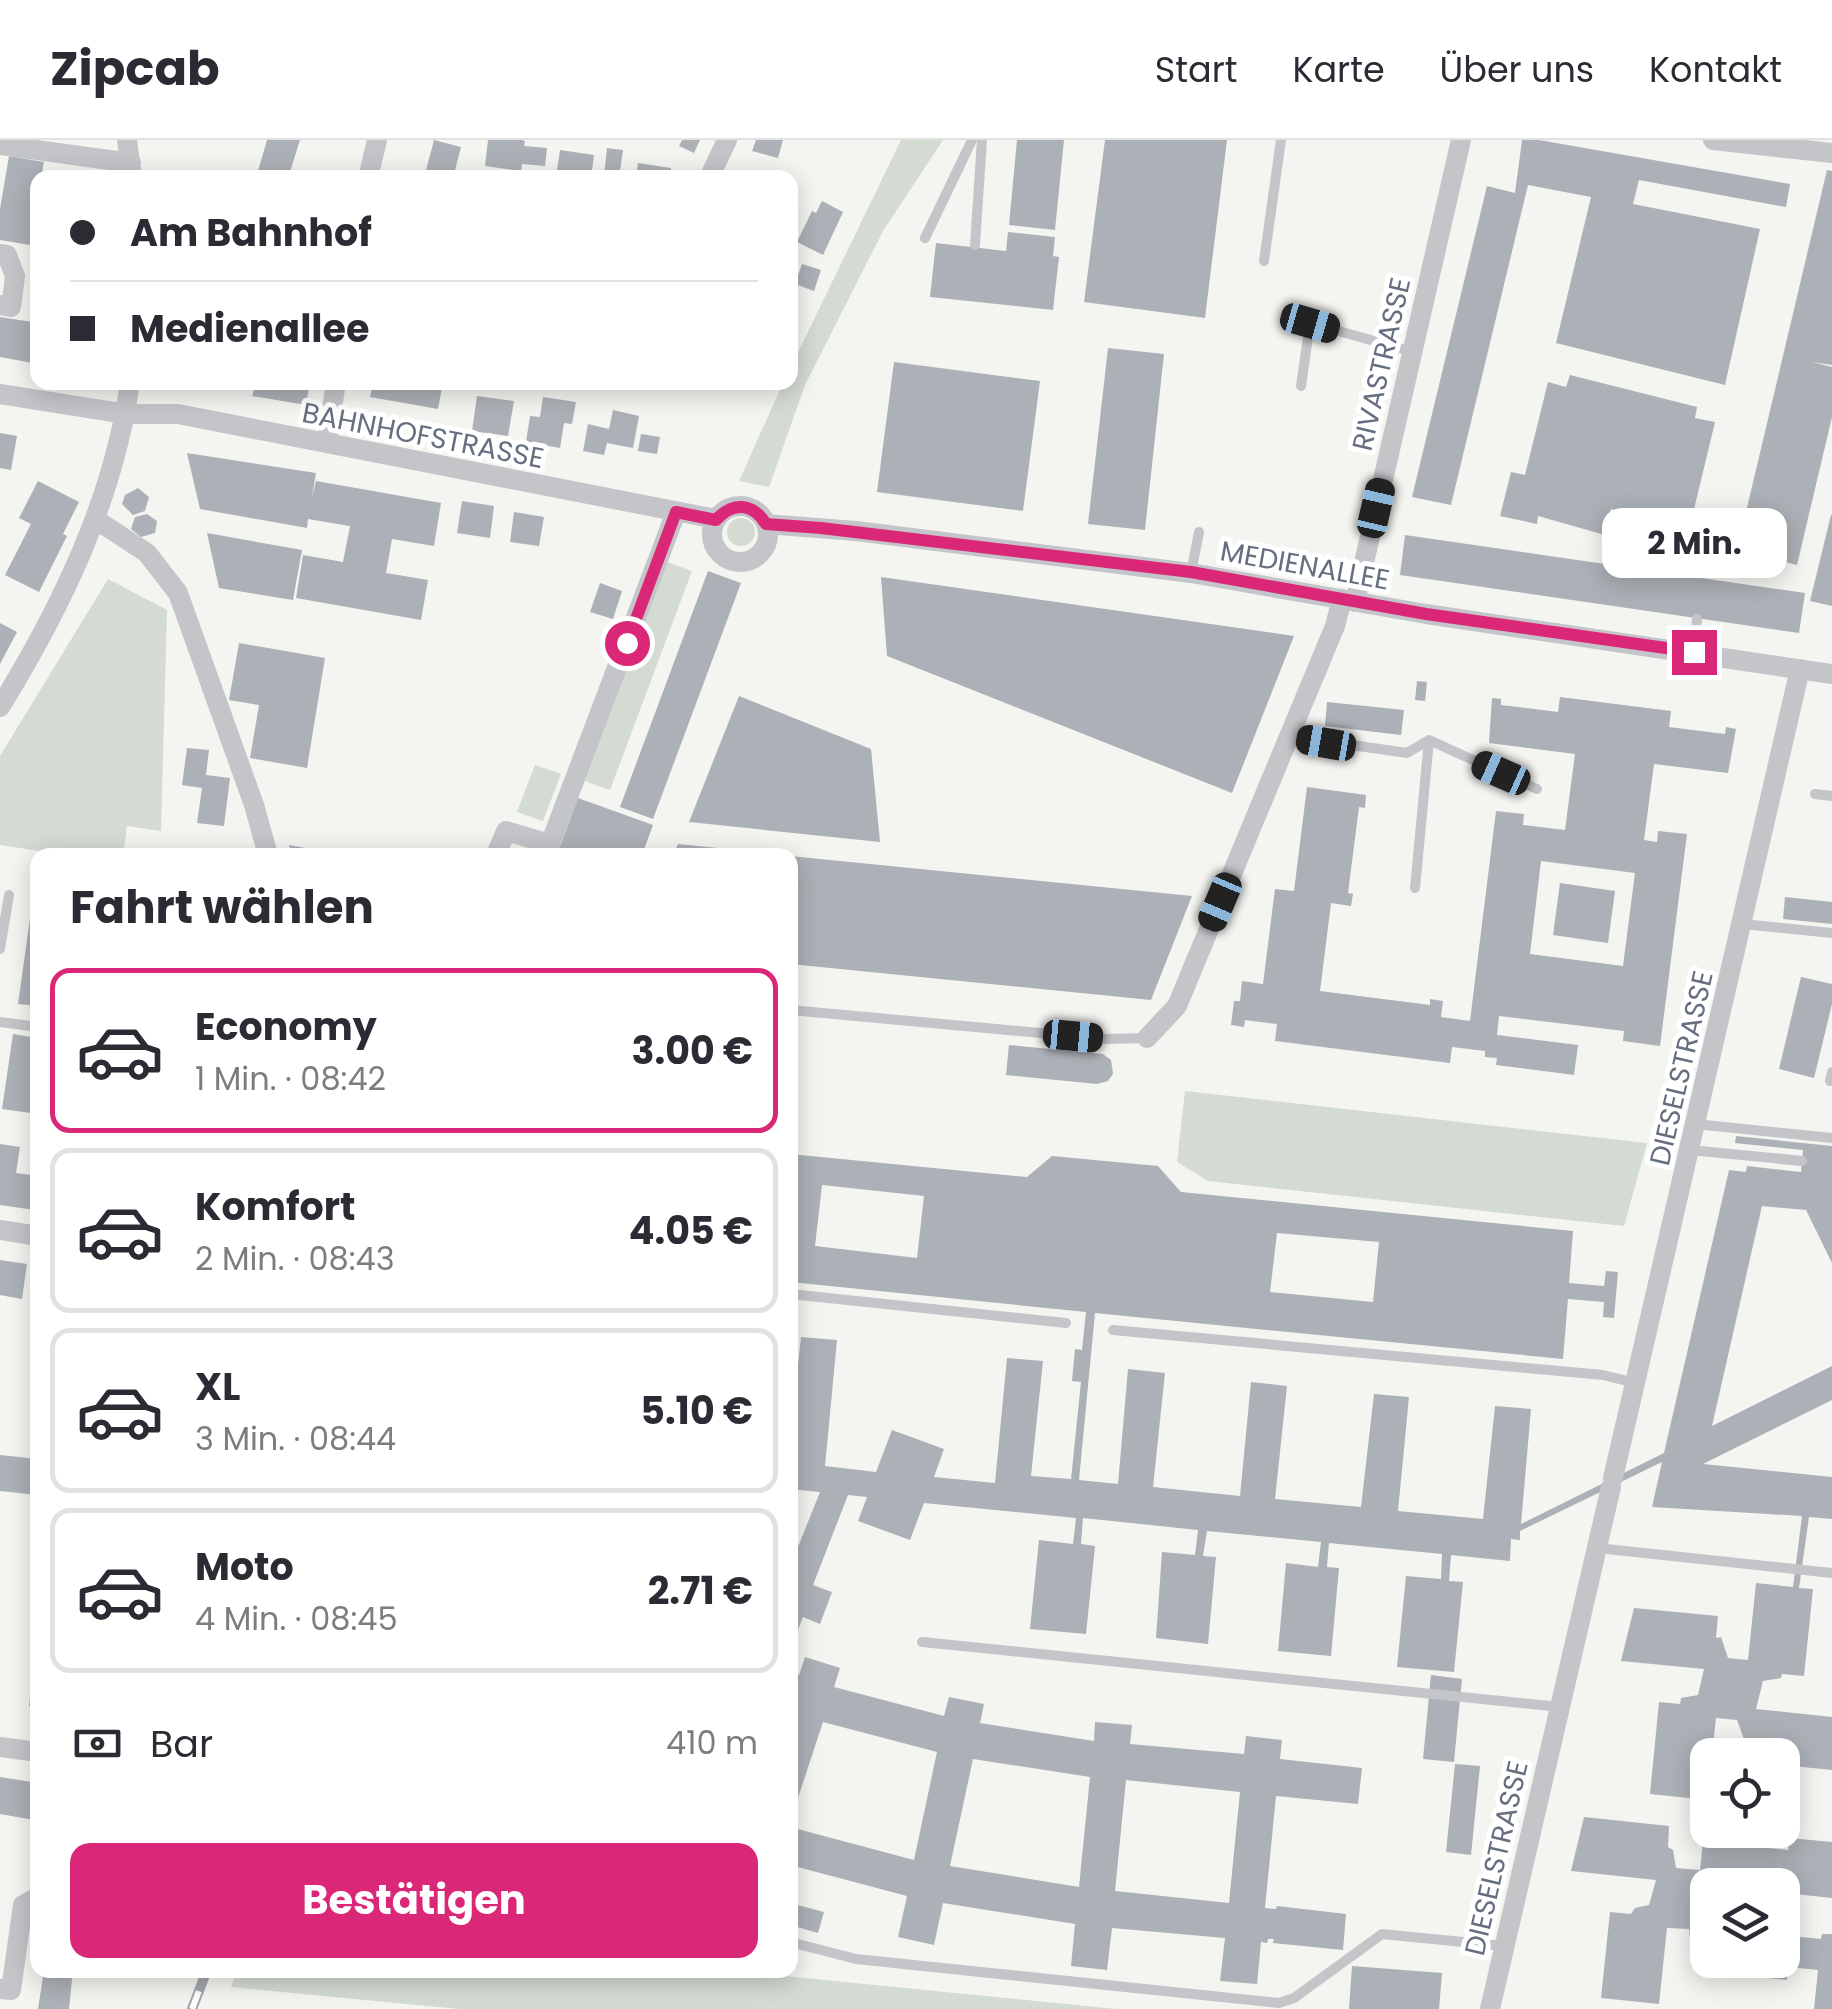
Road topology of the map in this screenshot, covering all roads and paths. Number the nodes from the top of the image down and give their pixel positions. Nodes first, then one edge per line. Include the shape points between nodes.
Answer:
1 (127, 140) edge
2 (376, 140) edge
3 (728, 140) edge
4 (972, 140) edge
5 (982, 140) edge
6 (1282, 140) edge
7 (1462, 140) edge
8 (1713, 140) edge
9 (0, 145) edge
10 (1832, 153) edge
11 (131, 170) edge
12 (370, 170) edge
13 (713, 170) edge
14 (925, 238) dead end
15 (976, 245) dead end
16 (0, 254) edge
17 (1264, 260) dead end
18 (0, 305) edge
19 (1412, 352) junction
20 (1302, 386) dead end
21 (129, 390) edge
22 (335, 390) edge
23 (0, 394) edge
24 (126, 414) junction
25 (327, 443) junction
26 (676, 512) junction
27 (95, 520) junction
28 (716, 520) junction
29 (766, 524) junction
30 (1199, 532) dead end
31 (1191, 572) junction
32 (1349, 601) junction
33 (1697, 619) dead end
34 (1694, 652) junction
35 (1800, 669) junction
36 (1832, 674) edge
37 (0, 708) edge
38 (1289, 736) junction
39 (1429, 740) junction
40 (1537, 790) dead end
41 (1815, 794) dead end
42 (1832, 796) edge
43 (266, 848) edge
44 (499, 848) edge
45 (544, 848) edge
46 (549, 848) edge
47 (1415, 888) dead end
48 (8, 894) dead end
49 (1742, 924) junction
50 (1832, 933) edge
51 (0, 950) edge
52 (798, 1011) edge
53 (0, 1022) edge
54 (30, 1026) edge
55 (1147, 1038) joint
56 (1695, 1124) junction
57 (1832, 1138) edge
58 (1690, 1150) junction
59 (1802, 1160) dead end
60 (0, 1230) edge
61 (30, 1235) edge
62 (798, 1295) edge
63 (1066, 1323) dead end
64 (1114, 1330) dead end
65 (1636, 1383) junction
66 (1598, 1548) junction
67 (1832, 1573) edge
68 (922, 1642) dead end
69 (1560, 1707) junction
70 (0, 1747) edge
71 (30, 1751) edge
72 (30, 1901) edge
73 (798, 1944) edge
74 (1504, 1946) junction
75 (0, 1989) edge
76 (1490, 2009) edge

1 - 11 street
2 - 12 street
3 - 13 street
4 - 14 lane
5 - 15 lane
6 - 17 lane
7 - 19 street, RIVASTRASSE
8 - 10 street
9 - 11 street
16 - 18 street via 7,255 16,276 11,306
19 - 20 lane via 1310,323
19 - 32 street, RIVASTRASSE
21 - 24 street
22 - 25 street
23 - 24 street, BAHNHOFSTRASSE
24 - 25 street, BAHNHOFSTRASSE via 178,414
24 - 27 street
25 - 26 street, BAHNHOFSTRASSE
26 - 28 street, BAHNHOFSTRASSE
26 - 46 street
27 - 37 street via 62,598
27 - 43 street via 147,553 178,592
28 - 29 street via 729,508 746,506
28 - 29 street via 716,546 738,561 762,550
29 - 31 street, MEDIENALLEE
30 - 31 lane
31 - 32 street, MEDIENALLEE
32 - 34 street, MEDIENALLEE
32 - 38 street, RIVASTRASSE
33 - 34 lane
34 - 35 street, MEDIENALLEE
35 - 36 street, MEDIENALLEE
35 - 49 street, DIESELSTRASSE
38 - 39 lane via 1407,754
38 - 55 street, RIVASTRASSE via 1177,1006
39 - 40 lane
39 - 47 lane
41 - 42 lane
44 - 45 street via 506,830
48 - 51 lane
49 - 50 lane
49 - 56 street, DIESELSTRASSE
52 - 55 lane
53 - 54 lane
56 - 57 lane
56 - 58 street, DIESELSTRASSE
58 - 59 lane
58 - 65 street, DIESELSTRASSE
60 - 61 street
62 - 63 lane
64 - 65 lane
65 - 66 street, DIESELSTRASSE
66 - 67 lane
66 - 69 street, DIESELSTRASSE
68 - 69 lane
69 - 74 street, DIESELSTRASSE
70 - 71 street
72 - 75 street via 22,1905 10,1990
73 - 74 lane via 856,1958 1278,2003 1382,1934
74 - 76 street, DIESELSTRASSE

